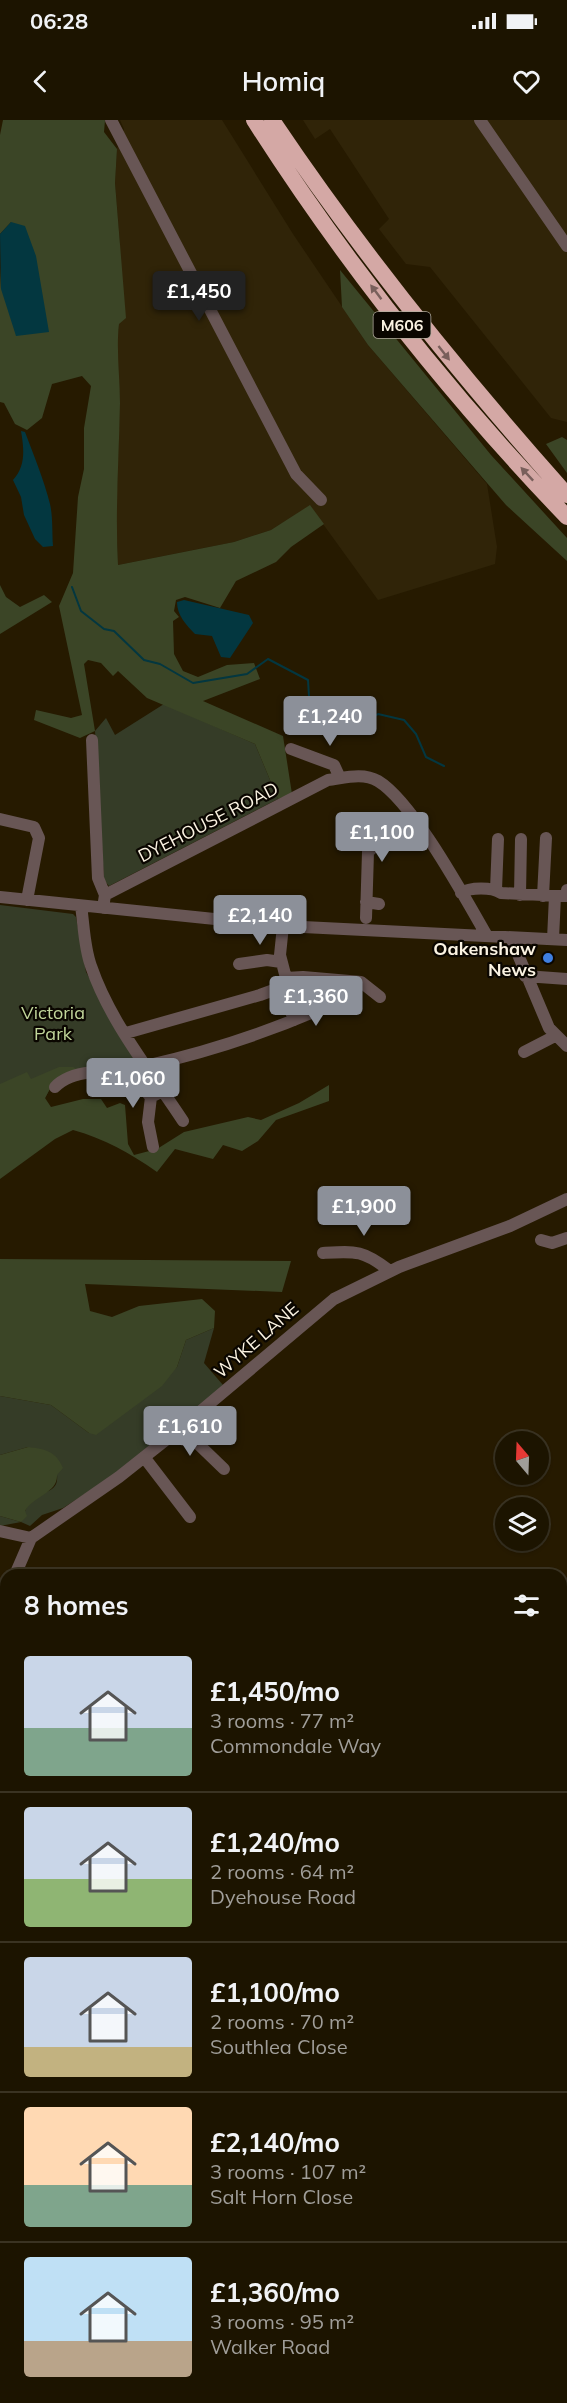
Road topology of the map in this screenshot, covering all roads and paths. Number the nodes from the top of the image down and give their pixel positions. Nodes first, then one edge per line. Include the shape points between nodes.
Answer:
1 (111, 120) edge
2 (246, 120) edge
3 (254, 120) edge
4 (272, 120) edge
5 (286, 120) edge
6 (480, 120) edge
7 (275, 153) junction
8 (358, 242) junction
9 (567, 246) edge
10 (567, 495) edge
11 (321, 500) dead end
12 (567, 517) edge
13 (92, 740) dead end
14 (291, 749) dead end
15 (340, 778) junction
16 (411, 814) junction
17 (0, 819) edge
18 (546, 838) dead end
19 (498, 839) dead end
20 (521, 839) dead end
21 (496, 890) junction
22 (567, 890) edge
23 (461, 892) junction
24 (105, 895) junction
25 (520, 895) junction
26 (555, 896) edge
27 (0, 897) edge
28 (27, 900) junction
29 (366, 902) junction
30 (379, 904) dead end
31 (81, 906) junction
32 (103, 908) junction
33 (366, 918) dead end
34 (283, 927) junction
35 (487, 936) junction
36 (511, 938) junction
37 (553, 939) junction
38 (567, 940) edge
39 (281, 962) junction
40 (239, 964) dead end
41 (525, 975) junction
42 (567, 979) edge
43 (284, 982) junction
44 (380, 998) dead end
45 (325, 1007) dead end
46 (294, 1020) junction
47 (126, 1033) junction
48 (555, 1036) junction
49 (567, 1046) edge
50 (524, 1052) dead end
51 (145, 1066) junction
52 (55, 1087) dead end
53 (163, 1090) junction
54 (151, 1097) junction
55 (183, 1121) dead end
56 (153, 1147) dead end
57 (566, 1201) edge
58 (567, 1238) edge
59 (541, 1240) dead end
60 (323, 1253) dead end
61 (390, 1271) junction
62 (177, 1431) junction
63 (144, 1457) junction
64 (224, 1469) dead end
65 (190, 1517) dead end
66 (0, 1531) edge
67 (31, 1538) junction
68 (18, 1569) edge

1 - 11 street via 296,474
2 - 7 highway, M606
3 - 7 highway, M606
4 - 8 highway, M606
5 - 8 highway, M606
6 - 9 street
12 -> 7 highway, M606 via 434,366
8 -> 10 highway, M606 via 451,363
13 - 24 street via 99,878
14 - 15 street via 334,765
15 - 16 street, DYEHOUSE ROAD via 377,780
15 - 24 street, DYEHOUSE ROAD via 328,780
16 - 23 street, DYEHOUSE ROAD
16 - 29 street via 368,852
17 - 28 street via 34,827 39,838
18 - 26 street
19 - 21 street
20 - 25 street
21 - 23 street
21 - 25 street
22 - 26 street
23 - 35 street, DYEHOUSE ROAD
24 - 32 street
25 - 26 street
26 - 37 street
27 - 28 street
28 - 31 street
29 - 30 street
29 - 33 street
31 - 32 street
31 - 47 street via 90,963 101,991
32 - 34 street
34 - 35 street
34 - 39 street
35 - 36 street
36 - 37 street
36 - 41 street
37 - 38 street
39 - 40 street
39 - 43 street
41 - 42 street
41 - 48 street
43 - 44 street via 303,977 361,982
43 - 46 street
43 - 47 street via 260,996
45 - 46 street
46 - 51 street via 204,1053
47 - 51 street
48 - 49 street
48 - 50 street
51 - 53 street
52 - 54 street via 63,1079 119,1073 132,1078
53 - 54 street
53 - 55 street
54 - 56 street via 148,1122
57 - 61 street, WYKE LANE
58 - 59 street via 552,1243
60 - 61 street via 356,1251 369,1255
61 - 62 street, WYKE LANE via 320,1309
62 - 63 street, WYKE LANE
62 - 64 street via 184,1440 195,1441
63 - 65 street
63 - 67 street, WYKE LANE
66 - 67 street
67 - 68 street

